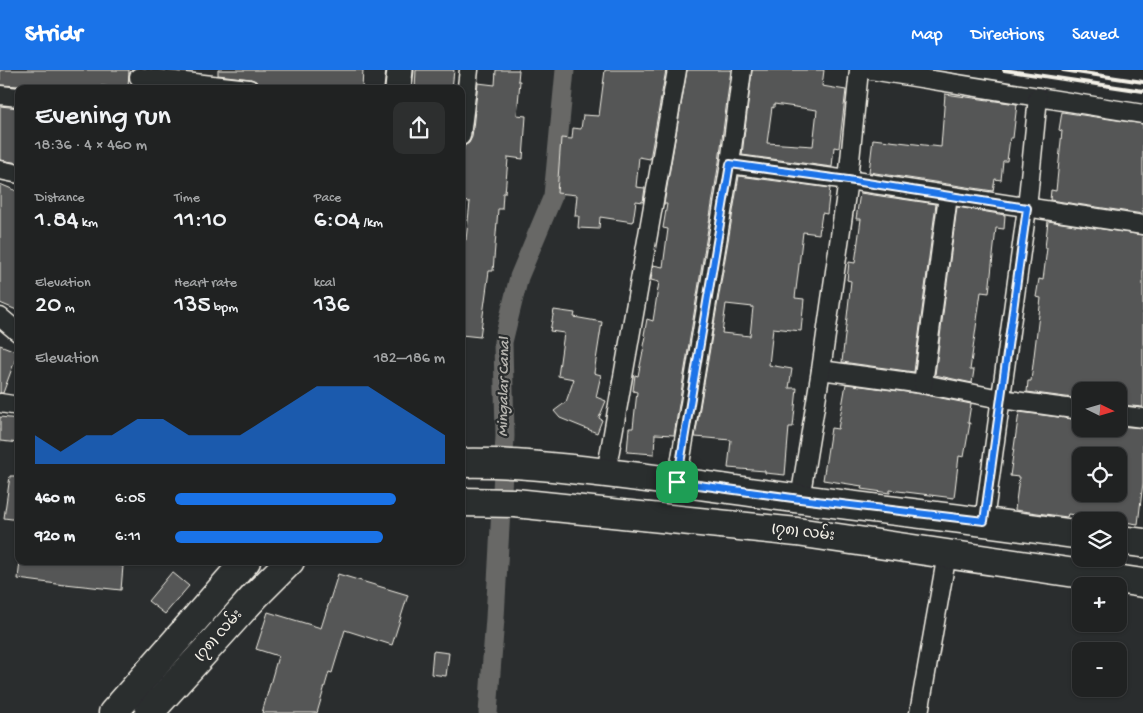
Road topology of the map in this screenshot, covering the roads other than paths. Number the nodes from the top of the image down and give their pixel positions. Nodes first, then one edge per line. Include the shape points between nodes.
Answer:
1 (400, 70) edge
2 (469, 70) edge
3 (677, 70) edge
4 (742, 70) edge
5 (858, 70) edge
6 (871, 70) edge
7 (139, 79) edge
8 (206, 85) edge
9 (398, 85) edge
10 (0, 95) edge
11 (15, 97) edge
12 (1038, 97) junction
13 (465, 103) edge
14 (1143, 114) edge
15 (730, 164) junction
16 (0, 170) edge
17 (15, 173) edge
18 (848, 180) junction
19 (948, 196) junction
20 (1027, 208) junction
21 (1143, 225) edge
22 (0, 317) edge
23 (15, 330) edge
24 (821, 370) junction
25 (923, 384) junction
26 (1001, 399) junction
27 (0, 403) edge
28 (15, 405) edge
29 (1072, 409) edge
30 (1128, 416) edge
31 (1143, 418) edge
32 (472, 462) edge
33 (606, 473) junction
34 (677, 482) junction
35 (800, 499) junction
36 (471, 502) edge
37 (984, 521) junction
38 (1072, 534) edge
39 (1127, 541) edge
40 (1143, 543) edge
41 (947, 554) junction
42 (243, 565) edge
43 (286, 565) edge
44 (1143, 583) edge
45 (114, 713) edge
46 (149, 713) edge
47 (919, 713) edge

1 - 9 street
2 - 13 street
3 - 33 street
4 - 15 street
5 - 18 street
6 - 12 street
7 - 8 street
10 - 11 street
12 - 14 street
12 - 20 street
15 - 18 street
15 - 34 street
16 - 17 street
18 - 19 street
18 - 24 street
19 - 20 street
19 - 25 street
20 - 21 street
20 - 26 street
22 - 23 street
24 - 25 street
24 - 35 street
25 - 26 street
26 - 29 street
26 - 37 street
27 - 28 street
30 - 31 street
32 - 33 main road
33 - 34 main road
34 - 35 main road
35 - 37 main road
36 - 41 main road, (၇၈) လမ်း via 516,503 797,532
37 - 38 main road
39 - 40 main road
41 - 44 main road, (၇၈) လမ်း
41 - 47 street
42 - 45 main road, (၇၈) လမ်း
43 - 46 main road, (၇၈) လမ်း

